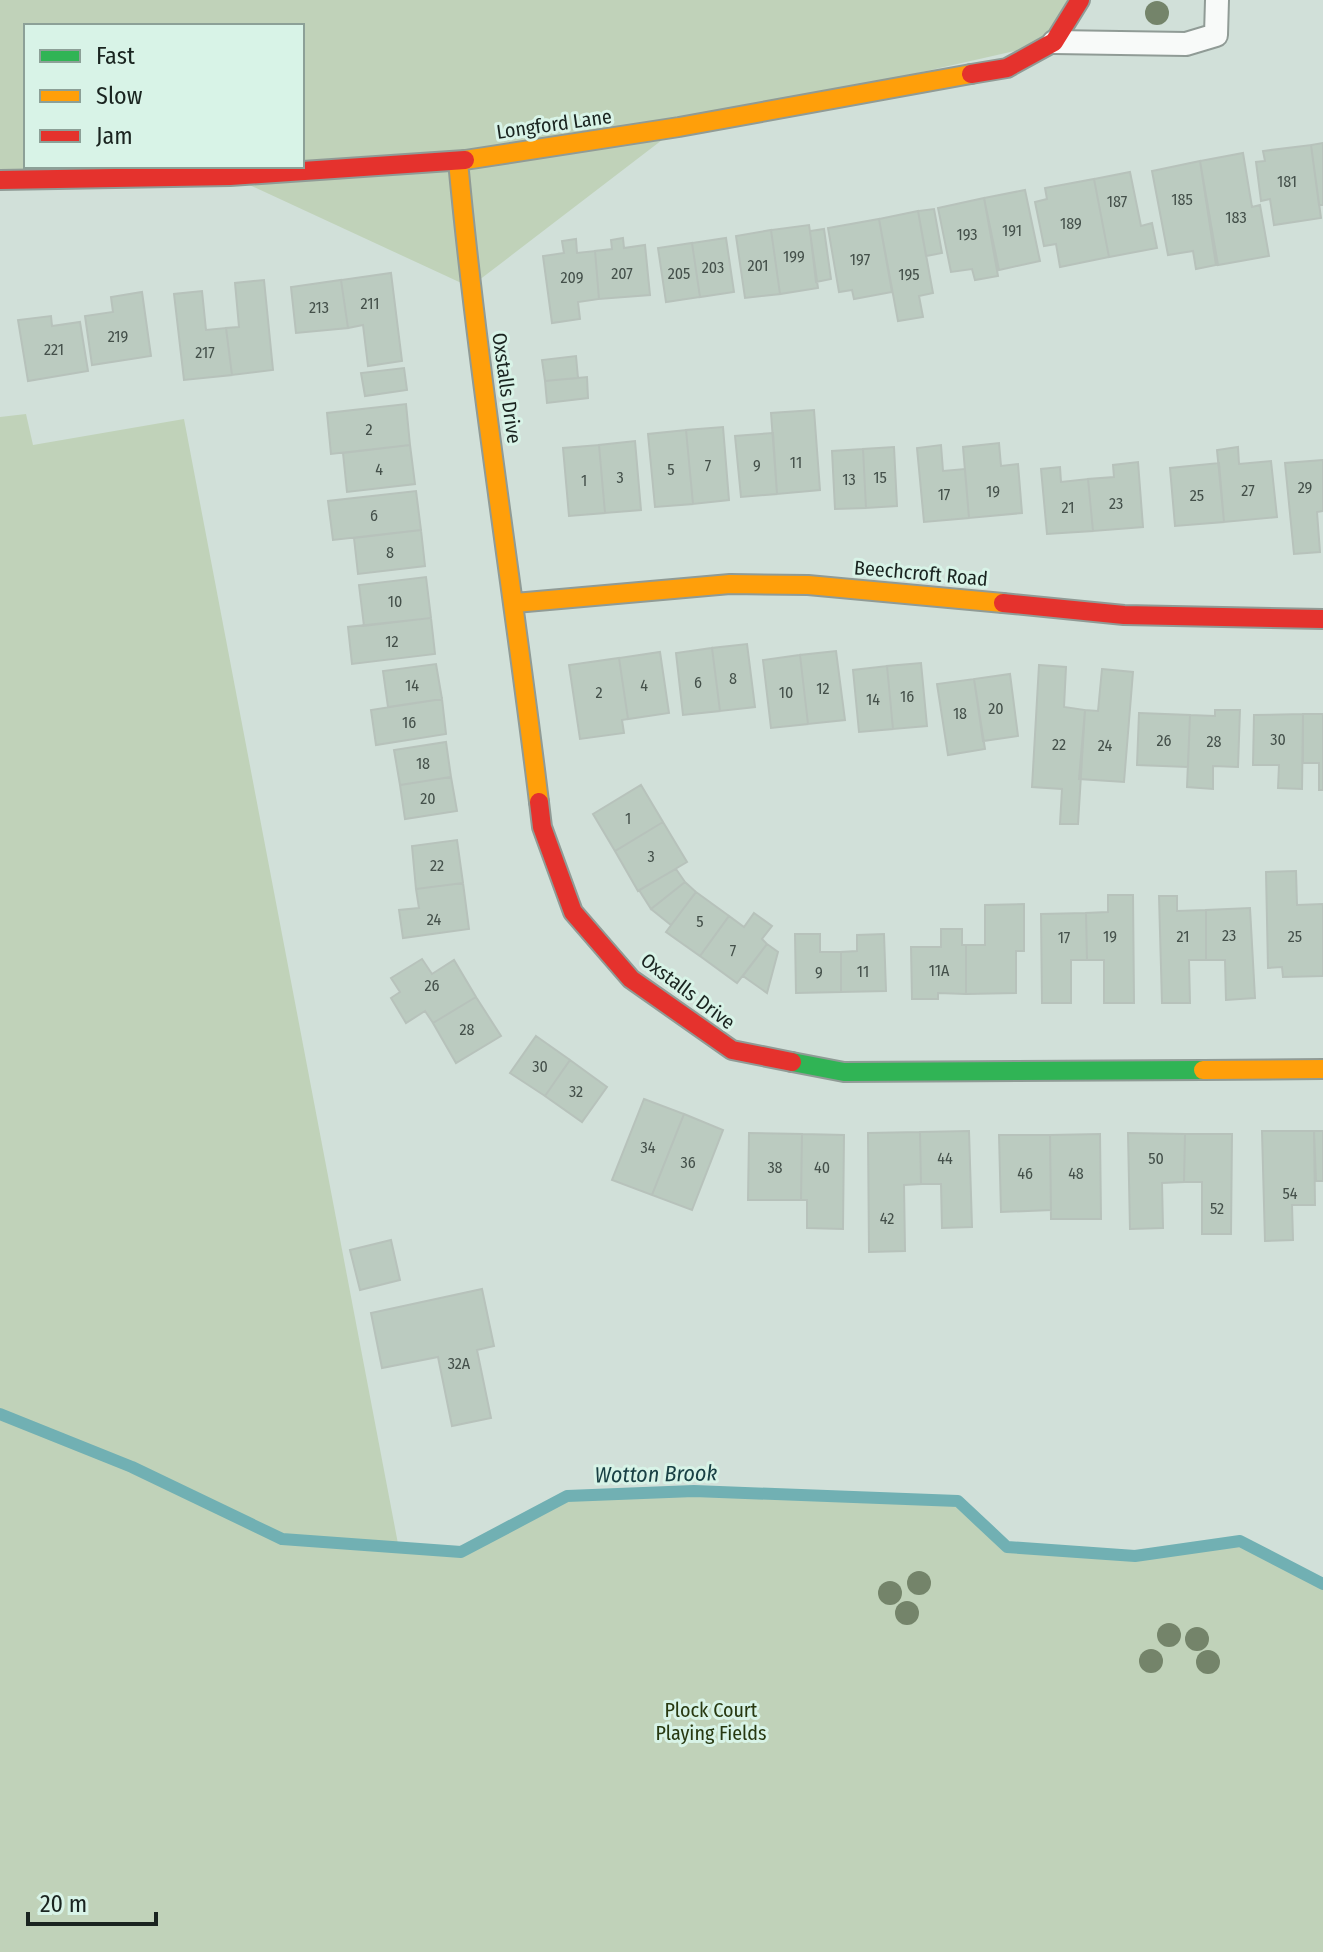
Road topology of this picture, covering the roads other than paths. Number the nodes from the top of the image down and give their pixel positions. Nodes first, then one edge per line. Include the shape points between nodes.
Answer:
1 (1080, 0) edge
2 (1217, 0) edge
3 (1054, 42) junction
4 (458, 161) junction
5 (0, 180) edge
6 (515, 603) junction
7 (1323, 619) edge
8 (1323, 1069) edge

1 - 3 street, Longford Lane
2 - 3 lane via 1216,35 1186,44
3 - 4 street, Longford Lane via 1007,68
4 - 5 street, Longford Lane via 230,176
4 - 6 street, Oxstalls Drive via 470,287
6 - 7 street, Beechcroft Road via 730,584 808,585 1124,615
6 - 8 street, Oxstalls Drive via 542,827 573,912 631,979 732,1050 844,1072

